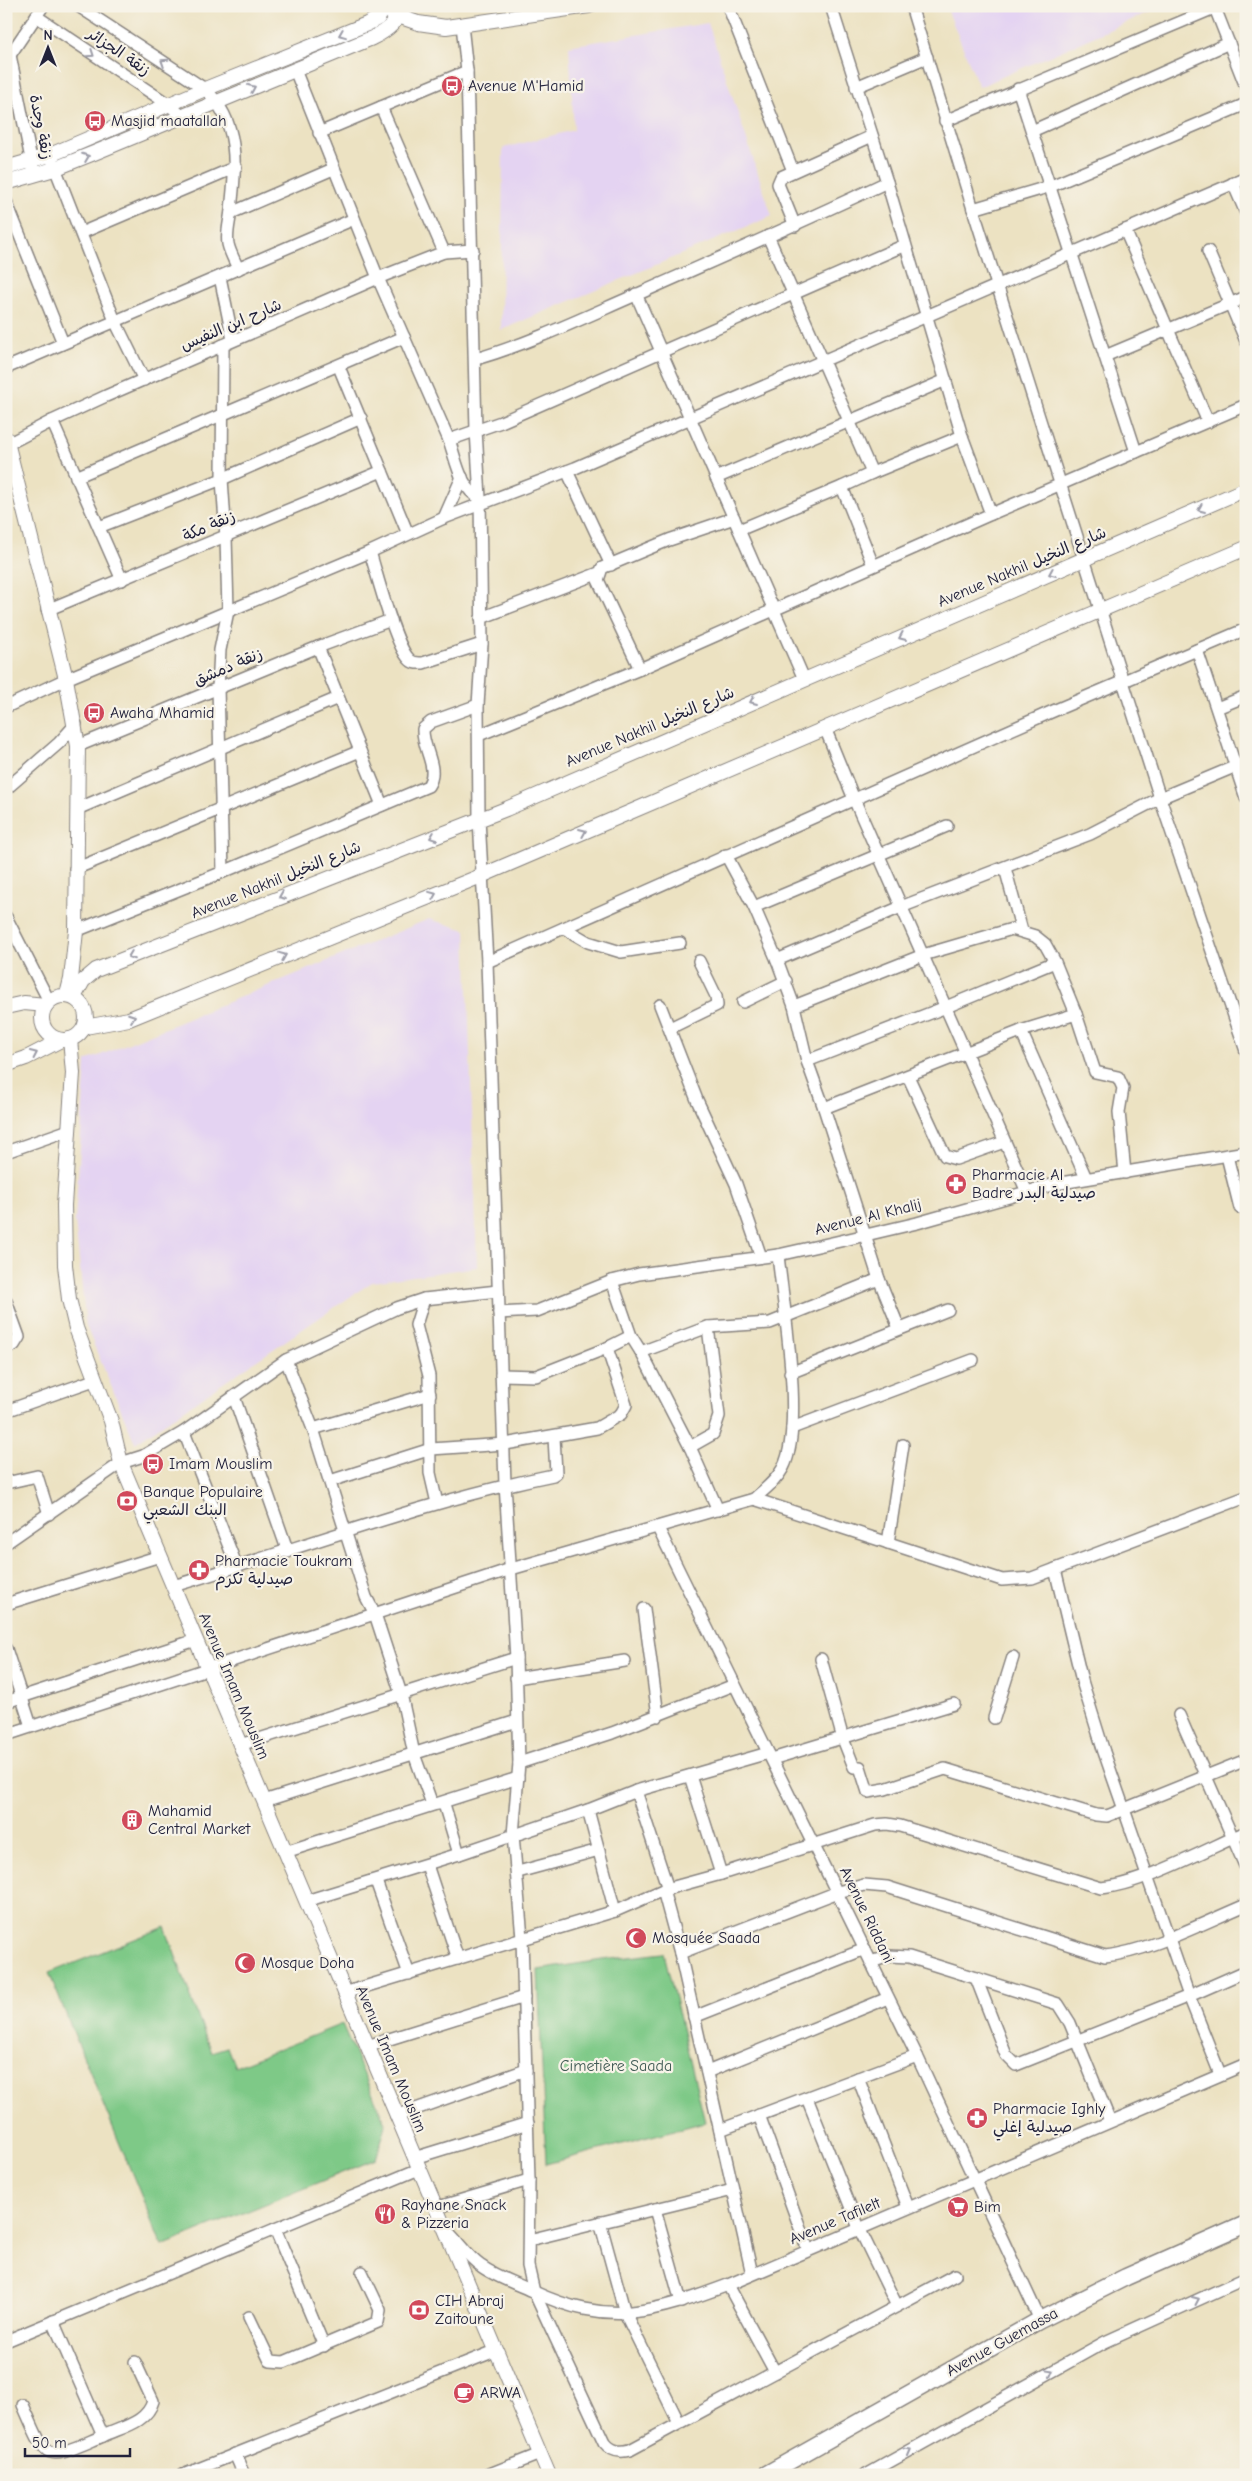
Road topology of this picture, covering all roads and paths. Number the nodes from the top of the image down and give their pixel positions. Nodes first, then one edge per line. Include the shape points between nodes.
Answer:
1 (43, 6) edge
2 (78, 6) edge
3 (728, 6) edge
4 (831, 6) edge
5 (911, 6) edge
6 (585, 7) edge
7 (1217, 7) edge
8 (385, 9) edge
9 (402, 12) edge
10 (36, 16) junction
11 (462, 25) junction
12 (1229, 44) junction
13 (8, 54) edge
14 (926, 57) junction
15 (295, 70) junction
16 (467, 71) junction
17 (1246, 87) edge
18 (856, 88) junction
19 (205, 89) junction
20 (1018, 89) junction
21 (218, 102) junction
22 (168, 104) junction
23 (1246, 104) edge
24 (381, 107) junction
25 (182, 116) junction
26 (945, 120) junction
27 (1032, 130) junction
28 (319, 133) junction
29 (872, 136) junction
30 (50, 155) junction
31 (32, 161) junction
32 (236, 167) junction
33 (6, 168) edge
34 (54, 169) junction
35 (333, 169) junction
36 (793, 171) junction
37 (34, 176) junction
38 (1246, 178) edge
39 (887, 182) junction
40 (6, 183) edge
41 (1233, 183) junction
42 (1051, 186) junction
43 (6, 201) edge
44 (973, 209) junction
45 (231, 212) junction
46 (1246, 213) edge
47 (354, 219) junction
48 (795, 226) junction
49 (1125, 230) junction
50 (81, 233) junction
51 (768, 236) junction
52 (905, 245) junction
53 (473, 250) junction
54 (1208, 251) dead end
55 (444, 252) junction
56 (1070, 252) junction
57 (238, 269) junction
58 (220, 277) junction
59 (378, 278) junction
60 (998, 285) junction
61 (636, 294) junction
62 (794, 294) junction
63 (1246, 297) edge
64 (1230, 304) junction
65 (927, 316) junction
66 (115, 321) junction
67 (1167, 330) junction
68 (404, 337) junction
69 (1246, 341) edge
70 (63, 343) junction
71 (228, 343) junction
72 (661, 352) junction
73 (1105, 356) junction
74 (476, 359) junction
75 (822, 360) junction
76 (339, 367) junction
77 (6, 368) edge
78 (144, 380) junction
79 (946, 380) junction
80 (1246, 405) edge
81 (221, 416) junction
82 (361, 418) junction
83 (690, 418) junction
84 (850, 420) junction
85 (52, 421) junction
86 (1208, 422) junction
87 (476, 430) junction
88 (962, 436) junction
89 (449, 440) junction
90 (7, 443) edge
91 (1136, 452) junction
92 (382, 471) junction
93 (567, 471) junction
94 (872, 473) junction
95 (76, 476) junction
96 (462, 478) junction
97 (716, 478) junction
98 (222, 479) junction
99 (1061, 484) junction
100 (842, 487) junction
101 (1246, 489) edge
102 (480, 502) junction
103 (991, 514) junction
104 (444, 518) junction
105 (734, 518) junction
106 (99, 527) junction
107 (739, 530) junction
108 (408, 534) junction
109 (226, 537) junction
110 (1246, 548) edge
111 (370, 552) junction
112 (1084, 559) junction
113 (611, 564) junction
114 (873, 565) junction
115 (598, 573) junction
116 (122, 580) junction
117 (773, 609) junction
118 (47, 610) junction
119 (228, 611) junction
120 (1100, 611) junction
121 (481, 618) junction
122 (391, 620) junction
123 (1246, 629) edge
124 (482, 644) junction
125 (318, 647) junction
126 (1197, 650) junction
127 (640, 669) junction
128 (66, 679) junction
129 (804, 679) junction
130 (1123, 681) junction
131 (218, 688) junction
132 (1246, 696) edge
133 (338, 698) junction
134 (478, 705) junction
135 (6, 707) edge
136 (1218, 708) junction
137 (76, 724) junction
138 (825, 728) junction
139 (479, 735) junction
140 (78, 746) junction
141 (219, 749) junction
142 (360, 751) junction
143 (1241, 764) edge
144 (6, 789) edge
145 (1160, 798) junction
146 (1246, 798) edge
147 (854, 799) junction
148 (382, 806) junction
149 (77, 809) junction
150 (221, 810) junction
151 (479, 820) junction
152 (947, 826) dead end
153 (878, 854) junction
154 (726, 855) junction
155 (1005, 868) junction
156 (75, 870) junction
157 (223, 872) junction
158 (481, 876) junction
159 (754, 906) junction
160 (901, 907) junction
161 (7, 919) edge
162 (564, 928) junction
163 (76, 931) junction
164 (1022, 931) junction
165 (680, 943) dead end
166 (923, 955) junction
167 (777, 960) junction
168 (699, 961) dead end
169 (487, 962) junction
170 (1055, 962) junction
171 (72, 968) junction
172 (91, 974) junction
173 (786, 981) junction
174 (70, 996) junction
175 (743, 1002) dead end
176 (47, 1003) junction
177 (660, 1006) dead end
178 (794, 1006) junction
179 (6, 1007) edge
180 (946, 1007) junction
181 (1076, 1014) junction
182 (85, 1027) junction
183 (670, 1028) junction
184 (1021, 1031) junction
185 (65, 1040) junction
186 (1246, 1050) edge
187 (966, 1054) junction
188 (807, 1061) junction
189 (6, 1065) edge
190 (908, 1076) junction
191 (824, 1108) junction
192 (70, 1130) junction
193 (1004, 1142) junction
194 (6, 1152) edge
195 (1246, 1152) edge
196 (1227, 1156) junction
197 (1125, 1173) junction
198 (1086, 1178) junction
199 (1027, 1192) junction
200 (1240, 1208) dead end
201 (865, 1234) junction
202 (778, 1255) junction
203 (760, 1257) junction
204 (879, 1278) junction
205 (612, 1281) junction
206 (498, 1291) junction
207 (424, 1300) junction
208 (6, 1301) edge
209 (948, 1310) dead end
210 (499, 1313) junction
211 (785, 1317) junction
212 (708, 1327) junction
213 (900, 1328) junction
214 (631, 1336) junction
215 (6, 1348) edge
216 (606, 1348) junction
217 (641, 1352) junction
218 (286, 1360) junction
219 (973, 1360) dead end
220 (790, 1373) junction
221 (502, 1375) junction
222 (94, 1380) junction
223 (430, 1394) junction
224 (234, 1397) junction
225 (6, 1410) edge
226 (792, 1428) junction
227 (313, 1429) junction
228 (184, 1432) junction
229 (554, 1437) junction
230 (505, 1444) junction
231 (903, 1445) dead end
232 (690, 1447) junction
233 (431, 1449) junction
234 (121, 1463) junction
235 (330, 1481) junction
236 (6, 1483) edge
237 (506, 1484) junction
238 (1246, 1497) edge
239 (754, 1498) junction
240 (436, 1503) junction
241 (718, 1510) junction
242 (49, 1514) junction
243 (658, 1528) junction
244 (346, 1533) junction
245 (6, 1543) edge
246 (888, 1543) junction
247 (288, 1552) junction
248 (160, 1556) junction
249 (237, 1567) junction
250 (512, 1569) junction
251 (1055, 1569) junction
252 (173, 1586) junction
253 (6, 1604) edge
254 (644, 1609) dead end
255 (375, 1614) junction
256 (196, 1640) junction
257 (6, 1649) edge
258 (1013, 1657) dead end
259 (516, 1658) junction
260 (820, 1659) dead end
261 (626, 1661) dead end
262 (208, 1669) junction
263 (516, 1678) junction
264 (734, 1685) junction
265 (401, 1694) junction
266 (23, 1697) junction
267 (6, 1702) edge
268 (954, 1704) dead end
269 (1179, 1715) dead end
270 (658, 1716) junction
271 (994, 1718) dead end
272 (517, 1721) junction
273 (31, 1726) junction
274 (6, 1734) edge
275 (843, 1739) junction
276 (240, 1745) junction
277 (414, 1754) junction
278 (770, 1756) junction
279 (1246, 1760) edge
280 (519, 1764) junction
281 (690, 1776) junction
282 (518, 1778) junction
283 (1206, 1778) junction
284 (636, 1791) junction
285 (264, 1801) junction
286 (432, 1804) junction
287 (588, 1810) junction
288 (1124, 1810) junction
289 (1246, 1832) edge
290 (513, 1835) junction
291 (1233, 1838) junction
292 (813, 1844) junction
293 (599, 1850) junction
294 (285, 1852) junction
295 (460, 1854) junction
296 (427, 1864) junction
297 (1246, 1868) edge
298 (518, 1872) junction
299 (721, 1874) junction
300 (1148, 1875) junction
301 (376, 1881) junction
302 (665, 1890) junction
303 (838, 1892) junction
304 (306, 1901) junction
305 (1246, 1904) edge
306 (616, 1911) junction
307 (1168, 1937) junction
308 (522, 1938) junction
309 (865, 1949) junction
310 (680, 1953) junction
311 (458, 1959) junction
312 (871, 1962) junction
313 (1246, 1971) edge
314 (409, 1974) junction
315 (976, 1978) junction
316 (344, 1993) junction
317 (1189, 1996) junction
318 (524, 1997) junction
319 (888, 1998) junction
320 (694, 2016) junction
321 (1078, 2040) junction
322 (367, 2046) junction
323 (917, 2056) junction
324 (1246, 2064) edge
325 (526, 2070) junction
326 (706, 2072) junction
327 (1220, 2074) junction
328 (858, 2078) junction
329 (807, 2098) junction
330 (396, 2116) junction
331 (759, 2116) junction
332 (1110, 2121) junction
333 (528, 2123) junction
334 (720, 2130) junction
335 (416, 2164) junction
336 (974, 2179) junction
337 (529, 2180) junction
338 (733, 2190) junction
339 (908, 2207) junction
340 (435, 2208) junction
341 (654, 2209) junction
342 (600, 2222) junction
343 (1246, 2224) edge
344 (442, 2226) junction
345 (859, 2228) junction
346 (275, 2229) junction
347 (529, 2240) junction
348 (808, 2250) junction
349 (362, 2272) dead end
350 (752, 2274) junction
351 (955, 2274) dead end
352 (1246, 2278) edge
353 (728, 2284) junction
354 (534, 2292) junction
355 (681, 2302) junction
356 (897, 2306) junction
357 (625, 2313) junction
358 (249, 2317) dead end
359 (1040, 2320) junction
360 (53, 2321) junction
361 (6, 2341) edge
362 (324, 2346) junction
363 (495, 2351) junction
364 (135, 2362) dead end
365 (775, 2372) junction
366 (23, 2405) dead end
367 (680, 2423) junction
368 (102, 2436) junction
369 (236, 2454) junction
370 (540, 2454) junction
371 (182, 2475) edge
372 (244, 2475) edge
373 (487, 2475) edge
374 (549, 2475) edge
375 (765, 2475) edge
376 (866, 2475) edge

1 - 10 street
19 -> 2 street, زنقة الجزائر
3 - 36 street
4 - 18 street
5 - 14 street
6 - 11 street
7 - 12 street
7 - 20 street
8 - 9 street
8 -> 19 street via 367,24
9 - 11 street via 434,26
9 - 15 street via 387,31
10 - 13 street
10 -> 22 street, زنقة الجزائر
11 - 16 street
12 - 17 street
12 - 27 street
13 - 31 street, زنقة وجدة
14 - 18 street
14 - 26 street
21 -> 15 street
15 - 28 street
16 - 24 street
16 - 53 street
18 - 29 street
19 - 21 street, زنقة الجزائر
19 - 22 street
20 - 26 street
20 - 27 street
21 - 25 street
21 - 32 street, زنقة الجزائر via 228,118
22 - 25 street, زنقة الجزائر
22 - 30 street
23 - 42 street
24 - 28 street
24 - 55 street
34 -> 25 street
26 - 44 street
27 - 42 street
28 - 35 street
29 - 36 street
29 - 39 street
30 - 31 street
30 - 34 street
31 - 33 street
31 - 37 street, زنقة وجدة
32 - 45 street, زنقة الجزائر
32 - 50 street
34 - 37 street
34 - 50 street
35 - 45 street
35 - 47 street
36 - 48 street via 781,177 778,184
37 - 40 street
38 - 41 street
39 - 48 street
39 - 52 street
41 - 46 street
41 - 49 street
42 - 44 street
42 - 56 street
43 - 70 street
44 - 60 street
45 - 57 street, زنقة الجزائر via 228,245
47 - 57 street
47 - 59 street
48 - 51 street
49 - 56 street
49 - 67 street
50 - 66 street
51 - 61 street
51 - 62 street
52 - 62 street
52 - 65 street
53 - 55 street, شارح ابن النفيس
53 - 74 street
54 - 64 street
55 - 59 street, شارح ابن النفيس
56 - 60 street
56 - 73 street
57 - 58 street
58 - 66 street
58 - 71 street
59 - 68 street
59 - 71 street, شارح ابن النفيس
60 - 65 street
60 - 99 street
61 - 72 street
61 - 74 street via 511,348
62 - 72 street
62 - 75 street
63 - 64 street
64 - 67 street
64 - 69 street
65 - 75 street
65 - 79 street
66 - 70 street
66 - 78 street
67 - 73 street
67 - 86 street
68 - 76 street
68 - 89 street
70 - 77 street
71 - 78 street, شارح ابن النفيس
71 - 81 street
72 - 83 street
72 - 87 street via 502,422
73 - 91 street
74 - 87 street
75 - 83 street
75 - 84 street
76 - 81 street
76 - 82 street
78 - 85 street, شارح ابن النفيس
79 - 84 street
79 - 88 street
80 - 86 street
81 - 95 street
81 - 98 street
82 - 92 street
82 - 98 street
83 - 93 street
83 - 97 street
84 - 94 street
84 - 97 street
85 - 90 street, شارح ابن النفيس
85 - 95 street
86 - 91 street
87 - 89 street
87 - 102 street
88 - 94 street
88 - 103 street
89 - 96 street
90 - 118 street
91 - 99 street
92 - 108 street
92 - 109 street, زنقة مكة
93 - 102 street
93 - 113 street
94 - 100 street
95 - 106 street
96 - 102 street
96 - 104 street
97 - 105 street
98 - 106 street
98 - 109 street
99 - 103 street
99 - 112 street
100 - 107 street
100 - 114 street
101 -> 112 street, Avenue Nakhil شارع النخيل
102 - 104 street
102 - 121 street
103 - 114 street
104 - 108 street
105 - 107 street
105 - 113 street
106 - 116 street
107 - 117 street
108 - 111 street
109 - 116 street, زنقة مكة
109 - 119 street
110 - 120 street
111 - 119 street
111 - 122 street
112 - 120 street
112 -> 129 street, Avenue Nakhil شارع النخيل
113 - 115 street
114 - 117 street
115 - 121 street
115 - 127 street via 598,580
116 - 118 street, زنقة مكة
117 - 127 street
117 - 129 street
118 - 128 street
119 - 128 street
119 - 131 street via 220,650
120 - 130 street
120 - 138 street
121 - 124 street
122 - 124 street via 403,650 414,663 439,660
122 - 125 street, زنقة دمشق
123 - 126 street
124 - 134 street
125 - 131 street, زنقة دمشق
125 - 133 street
126 - 130 street
126 - 136 street
127 - 139 street
128 - 135 street
128 - 137 street
129 -> 151 street, Avenue Nakhil شارع النخيل
130 - 145 street
130 - 147 street
131 - 140 street, زنقة دمشق
131 - 141 street
132 - 136 street
133 - 141 street
133 - 142 street
134 - 139 street
134 - 148 street via 431,722 423,729 432,767 428,786
136 - 143 street
137 - 140 street
137 - 144 street via 60,743
138 - 147 street
158 -> 138 street
139 - 151 street
140 - 149 street
141 - 149 street
141 - 150 street
142 - 148 street
142 - 150 street
143 - 145 street
143 - 146 street
145 - 155 street via 1090,834
145 - 186 street
147 - 153 street
147 - 154 street
148 - 157 street
149 - 156 street
150 - 156 street
150 - 157 street
151 - 158 street
151 -> 172 street, Avenue Nakhil شارع النخيل
152 - 153 street
153 - 159 street
153 - 160 street
154 - 159 street
154 - 162 street
155 - 160 street
155 - 164 street
156 - 163 street
157 - 163 street
158 - 169 street
182 -> 158 street via 129,1019
159 - 167 street
160 - 166 street
160 - 167 street
161 - 176 street
162 - 165 street via 588,942 621,952
162 - 169 street
163 - 171 street
164 - 166 street via 996,932
164 - 170 street via 1045,944
166 - 178 street
166 - 180 street
167 - 173 street
168 - 183 street via 717,1005
169 - 206 street
170 - 180 street
170 - 181 street
171 - 172 street via 79,974
171 - 174 street
172 - 174 street, Avenue Nakhil شارع النخيل
173 - 175 street
173 - 178 street
174 - 176 street via 57,996
174 - 182 street via 85,1010
176 - 179 street
176 - 185 street via 42,1014 43,1024 52,1036
177 - 183 street
178 - 188 street
180 - 187 street
180 - 188 street
181 - 184 street
181 - 197 street via 1095,1072 1118,1077 1123,1088 1119,1112
182 - 185 street via 79,1035
183 - 203 street via 697,1100 736,1184
184 - 187 street
184 - 198 street
189 -> 185 street
185 - 192 street, Avenue Imam Mouslim via 74,1074
187 - 190 street
187 - 193 street
188 - 191 street
190 - 191 street
190 - 193 street via 945,1156 956,1159
191 - 201 street
192 - 194 street
192 - 222 street, Avenue Imam Mouslim via 64,1204 65,1265 76,1328
193 - 199 street
195 - 196 street, Avenue Al Khalij
196 - 197 street, Avenue Al Khalij
196 - 200 street
197 - 198 street, Avenue Al Khalij
198 - 199 street, Avenue Al Khalij
199 - 201 street, Avenue Al Khalij
201 - 202 street, Avenue Al Khalij
201 - 204 street
202 - 203 street, Avenue Al Khalij
202 - 211 street
203 - 205 street, Avenue Al Khalij via 639,1274
204 - 211 street
204 - 213 street
205 - 210 street, Avenue Al Khalij via 537,1311
205 - 214 street
206 - 207 street
206 - 210 street
207 - 218 street via 397,1308
207 - 223 street via 416,1325 429,1376
208 - 215 street via 19,1336 14,1345
209 - 213 street
210 - 221 street
211 - 212 street via 770,1323
211 - 220 street
212 - 217 street
212 - 232 street via 720,1416 713,1434
213 - 220 street
214 - 216 street
214 - 217 street
216 - 221 street via 536,1376
216 - 229 street via 626,1405 621,1414 597,1428
217 - 232 street
218 - 224 street
218 - 227 street
219 - 226 street
220 - 226 street
221 - 230 street
222 - 225 street
222 - 234 street, Avenue Imam Mouslim via 111,1421
223 - 227 street
223 - 233 street
224 - 228 street
224 - 247 street
226 - 239 street via 790,1449 783,1468 774,1481
227 - 235 street
228 - 234 street via 143,1456
228 - 249 street
229 - 230 street
229 - 237 street via 556,1473
230 - 233 street
230 - 237 street
231 - 246 street
232 - 241 street
233 - 235 street
233 - 240 street via 430,1473
234 - 242 street
234 - 248 street, Avenue Imam Mouslim
235 - 244 street
236 - 242 street via 37,1476
237 - 240 street
237 - 250 street
238 - 251 street
239 - 241 street
239 - 246 street
240 - 244 street
241 - 243 street
242 - 245 street
243 - 250 street
243 - 264 street, Avenue Riddani
244 - 247 street
244 - 255 street via 366,1597
246 - 251 street via 1002,1580 1032,1578
247 - 249 street
248 - 252 street, Avenue Imam Mouslim
248 - 253 street
249 - 252 street
250 - 255 street
250 - 259 street
251 - 288 street via 1082,1681
252 - 256 street, Avenue Imam Mouslim
254 - 270 street
255 - 262 street
255 - 265 street
256 - 262 street, Avenue Imam Mouslim
256 - 266 street
257 - 266 street
258 - 271 street
259 - 263 street
259 - 265 street
260 - 275 street
261 - 263 street
262 - 273 street
262 - 276 street, Avenue Imam Mouslim
263 - 272 street
264 - 270 street
264 - 278 street, Avenue Riddani
265 - 276 street
265 - 277 street
266 - 267 street
266 - 273 street
268 - 275 street
269 - 283 street
270 - 280 street
272 - 277 street
272 - 280 street
273 - 274 street
275 - 278 street
275 - 288 street via 854,1767 860,1767 868,1792 945,1769 1096,1815 1107,1816
276 - 285 street, Avenue Imam Mouslim
277 - 285 street
277 - 286 street
278 - 281 street
278 - 292 street, Avenue Riddani
279 - 283 street
280 - 282 street
281 - 284 street
281 - 299 street
282 - 286 street
282 - 290 street
283 - 288 street
283 - 291 street
284 - 287 street
284 - 302 street
285 - 294 street, Avenue Imam Mouslim
286 - 294 street
286 - 295 street via 444,1804
287 - 290 street
287 - 293 street
288 - 300 street
289 - 291 street
290 - 295 street
290 - 298 street
291 - 297 street
291 - 300 street
292 - 299 street
292 - 300 street via 887,1824 1101,1888 1114,1887
292 - 303 street, Avenue Riddani
293 - 298 street
293 - 306 street
294 - 304 street, Avenue Imam Mouslim
295 - 296 street
296 - 301 street
296 - 311 street
298 - 308 street
299 - 302 street
300 - 307 street
301 - 304 street
301 - 314 street
302 - 306 street
302 - 310 street
303 - 307 street via 864,1885 887,1887 1105,1956 1122,1954
303 - 309 street, Avenue Riddani
303 - 310 street
304 - 316 street, Avenue Imam Mouslim
305 - 307 street
306 - 308 street
307 - 317 street
308 - 311 street
308 - 318 street
309 - 312 street, Avenue Riddani
309 - 320 street
310 - 320 street
311 - 314 street
312 - 315 street via 900,1956
312 - 319 street, Avenue Riddani
313 - 317 street
314 - 316 street
315 - 321 street via 1058,2004
315 - 321 street via 1013,2064 1021,2065
316 - 322 street, Avenue Imam Mouslim
317 - 321 street
317 - 327 street
318 - 322 street
318 - 325 street
319 - 323 street, Avenue Riddani
319 - 326 street
320 - 326 street
321 - 332 street
322 - 330 street, Avenue Imam Mouslim
323 - 328 street
323 - 336 street, Avenue Riddani
324 - 327 street, Avenue Tafilelt
325 - 330 street
325 - 333 street
326 - 334 street
327 - 332 street, Avenue Tafilelt
328 - 329 street
328 - 339 street
329 - 331 street
329 - 345 street
330 - 335 street, Avenue Imam Mouslim
331 - 334 street
331 - 348 street
332 - 336 street, Avenue Tafilelt
333 - 335 street
333 - 337 street
334 - 338 street
335 - 340 street, Avenue Imam Mouslim
335 - 346 street
336 - 339 street, Avenue Tafilelt
336 - 359 street, Avenue Riddani
337 - 340 street
337 - 347 street
338 - 341 street
338 - 350 street
339 - 345 street, Avenue Tafilelt
340 - 344 street, Avenue Imam Mouslim
341 - 342 street
341 - 355 street
342 - 347 street
342 - 357 street
343 - 359 main road, Avenue Guemassa via 1126,2277
344 - 354 street, Avenue Tafilelt via 479,2265
344 - 363 street, Avenue Imam Mouslim
345 - 348 street, Avenue Tafilelt
345 - 356 street
346 - 360 street
346 - 362 street
347 - 354 street via 528,2266
348 - 350 street, Avenue Tafilelt
349 - 362 street via 380,2310 380,2317 373,2325
350 - 353 street, Avenue Tafilelt
351 - 356 street
376 -> 352 street via 1105,2342
353 - 355 street, Avenue Tafilelt
353 - 365 street
354 - 357 street, Avenue Tafilelt via 555,2303 581,2310
354 - 367 street via 607,2446 616,2451 630,2450
355 - 357 street, Avenue Tafilelt
356 - 365 street
357 - 367 street
358 - 362 street via 270,2361 284,2362
359 - 375 main road, Avenue Guemassa
360 - 361 street
360 - 368 street
363 - 369 street
363 - 370 street, Avenue Imam Mouslim
364 - 368 street via 153,2401 150,2411 143,2418
365 - 367 street
366 - 368 street via 42,2449 50,2454 62,2453
369 - 371 street
369 - 372 street
370 - 373 street
370 - 374 street, Avenue Imam Mouslim

